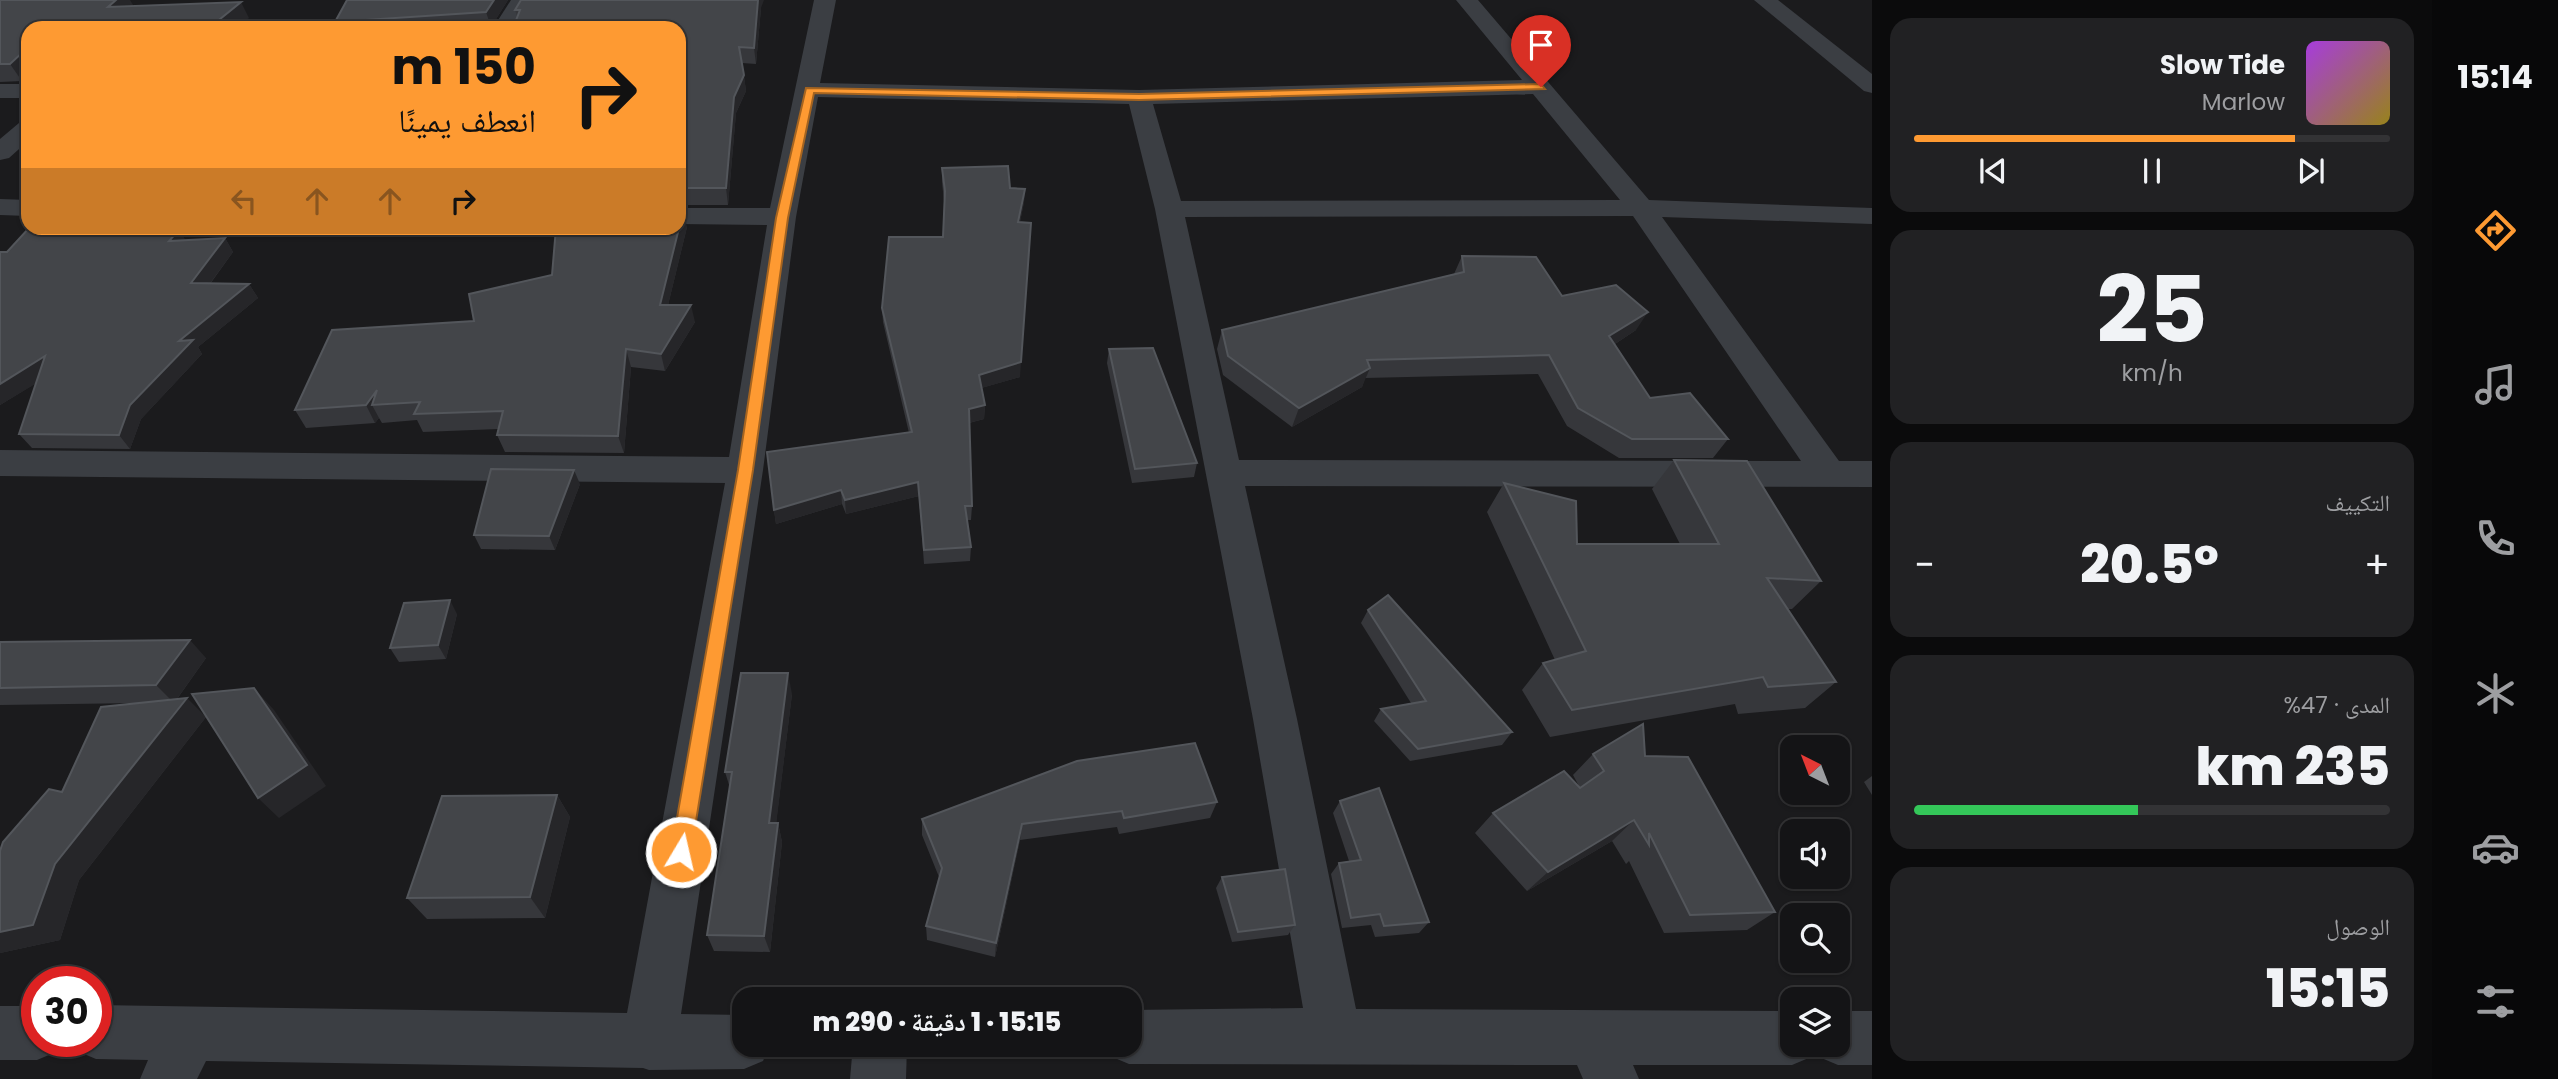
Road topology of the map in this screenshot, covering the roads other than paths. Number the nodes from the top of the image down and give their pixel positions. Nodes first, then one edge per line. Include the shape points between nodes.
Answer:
1 (522, 0) edge
2 (825, 0) edge
3 (1467, 0) edge
4 (1765, 0) edge
5 (508, 21) edge
6 (1872, 86) edge
7 (1541, 87) junction
8 (810, 90) junction
9 (0, 91) edge
10 (21, 91) edge
11 (1139, 97) junction
12 (21, 134) edge
13 (0, 152) edge
14 (0, 207) edge
15 (21, 208) edge
16 (1641, 208) junction
17 (1169, 209) junction
18 (686, 216) edge
19 (1872, 216) edge
20 (782, 218) junction
21 (0, 463) edge
22 (745, 470) junction
23 (1222, 472) junction
24 (1829, 474) junction
25 (1872, 474) edge
26 (21, 1032) edge
27 (0, 1033) edge
28 (1335, 1033) junction
29 (112, 1037) edge
30 (1142, 1037) edge
31 (1850, 1038) edge
32 (1872, 1038) edge
33 (1780, 1039) edge
34 (732, 1042) edge
35 (649, 1043) junction
36 (179, 1056) edge
37 (879, 1057) edge
38 (1602, 1059) edge
39 (878, 1079) edge

1 - 5 street
2 - 8 street
3 - 7 street
4 - 6 street
7 - 11 street
7 - 16 street
8 - 11 street
8 - 20 street
9 - 10 street
11 - 17 street
12 - 13 street
14 - 15 street
16 - 17 street
16 - 19 street
16 - 24 street
17 - 23 street
18 - 20 street
20 - 22 street
21 - 22 street
22 - 35 street
23 - 24 street
23 - 28 street
24 - 25 street
26 - 27 street
28 - 30 street
28 - 38 street
29 - 36 street
31 - 32 street
33 - 38 street
34 - 35 street
35 - 36 street
37 - 39 street

